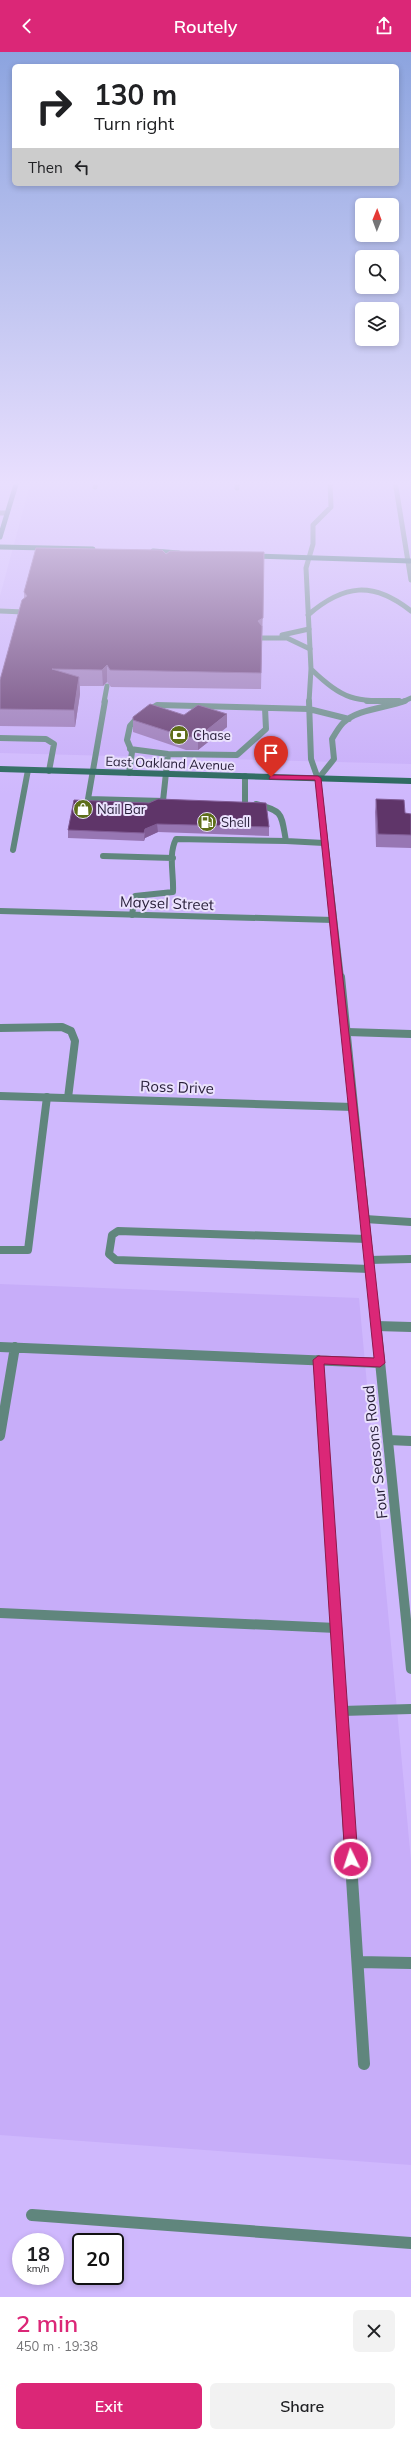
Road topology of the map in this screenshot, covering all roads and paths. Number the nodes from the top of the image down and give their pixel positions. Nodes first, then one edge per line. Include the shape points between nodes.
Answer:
1 (307, 586) edge
2 (0, 611) edge
3 (24, 612) edge
4 (411, 612) edge
5 (308, 615) junction
6 (309, 629) junction
7 (310, 649) junction
8 (311, 670) junction
9 (107, 686) edge
10 (411, 698) edge
11 (402, 702) junction
12 (265, 708) junction
13 (309, 709) junction
14 (349, 719) junction
15 (0, 738) edge
16 (130, 749) junction
17 (168, 754) junction
18 (0, 769) edge
19 (28, 770) junction
20 (49, 771) junction
21 (92, 772) junction
22 (129, 773) junction
23 (165, 774) junction
24 (245, 776) junction
25 (318, 778) junction
26 (411, 781) edge
27 (163, 801) junction
28 (170, 802) edge
29 (237, 804) edge
30 (245, 804) junction
31 (286, 841) junction
32 (324, 842) junction
33 (13, 850) dead end
34 (103, 856) dead end
35 (173, 858) junction
36 (0, 911) edge
37 (132, 915) junction
38 (333, 920) junction
39 (0, 1028) edge
40 (347, 1032) junction
41 (411, 1034) edge
42 (0, 1096) edge
43 (47, 1097) junction
44 (68, 1098) junction
45 (353, 1107) junction
46 (365, 1220) junction
47 (411, 1222) edge
48 (367, 1239) junction
49 (0, 1250) edge
50 (411, 1259) edge
51 (370, 1264) junction
52 (376, 1326) junction
53 (411, 1326) edge
54 (0, 1347) edge
55 (15, 1347) junction
56 (318, 1360) junction
57 (380, 1363) junction
58 (0, 1436) edge
59 (388, 1440) junction
60 (411, 1441) edge
61 (0, 1613) edge
62 (336, 1628) junction
63 (411, 1669) edge
64 (411, 1709) edge
65 (342, 1711) junction
66 (358, 1962) junction
67 (411, 1963) edge
68 (364, 2064) dead end
69 (32, 2215) dead end
70 (411, 2243) edge

1 - 5 street, Four Seasons Road
2 - 3 street
4 - 5 street via 391,596 360,590 334,594 322,601
5 - 6 street, Four Seasons Road
6 - 7 street, Four Seasons Road
6 - 7 street via 288,636 262,636 287,638
7 - 8 street, Four Seasons Road
8 - 11 street via 333,692 343,697 365,702
8 - 13 street, Four Seasons Road
9 - 21 street
10 - 11 street
11 - 14 street via 366,711
12 - 13 street
12 - 16 street via 157,705 138,717 130,726 127,740
12 - 17 street via 266,729 237,755
13 - 14 street
13 - 25 street, Four Seasons Road via 311,759
14 - 25 street via 332,738 334,759
15 - 20 street via 46,739 54,744
16 - 17 street
16 - 22 street
17 - 23 street
18 - 19 main road, East Oakland Avenue
19 - 20 main road, East Oakland Avenue
19 - 33 street
20 - 21 main road, East Oakland Avenue
21 - 22 main road, East Oakland Avenue
21 - 27 street via 88,799
22 - 23 main road, East Oakland Avenue
23 - 24 main road, East Oakland Avenue
23 - 27 street
24 - 25 main road, East Oakland Avenue
24 - 30 street
25 - 26 main road, East Oakland Avenue
25 - 32 street, Four Seasons Road
27 - 28 street
29 - 30 street
30 - 31 street via 261,804 275,809 282,818
31 - 32 street
31 - 35 street via 176,839 171,848
32 - 38 street, Four Seasons Road
34 - 35 street
35 - 37 street via 173,892 135,896
36 - 37 street, Maysel Street
37 - 38 street, Maysel Street
38 - 40 street, Four Seasons Road
39 - 44 street via 62,1027 71,1031 75,1041
40 - 41 street
40 - 45 street, Four Seasons Road
42 - 43 street, Ross Drive
43 - 44 street, Ross Drive
43 - 49 street via 28,1250
44 - 45 street, Ross Drive
45 - 46 street, Four Seasons Road
46 - 47 street
46 - 48 street, Four Seasons Road
48 - 51 street, Four Seasons Road
48 - 51 street via 118,1231 112,1235 109,1254 116,1260
50 - 51 street
51 - 52 street, Four Seasons Road
52 - 53 street
52 - 57 street, Four Seasons Road
54 - 55 street
55 - 56 street
55 - 58 street
56 - 57 street
56 - 62 street
57 - 59 street, Four Seasons Road
59 - 60 street
59 - 63 street, Four Seasons Road
61 - 62 street
62 - 65 street
64 - 65 street
65 - 66 street
66 - 67 street
66 - 68 street
69 - 70 street

